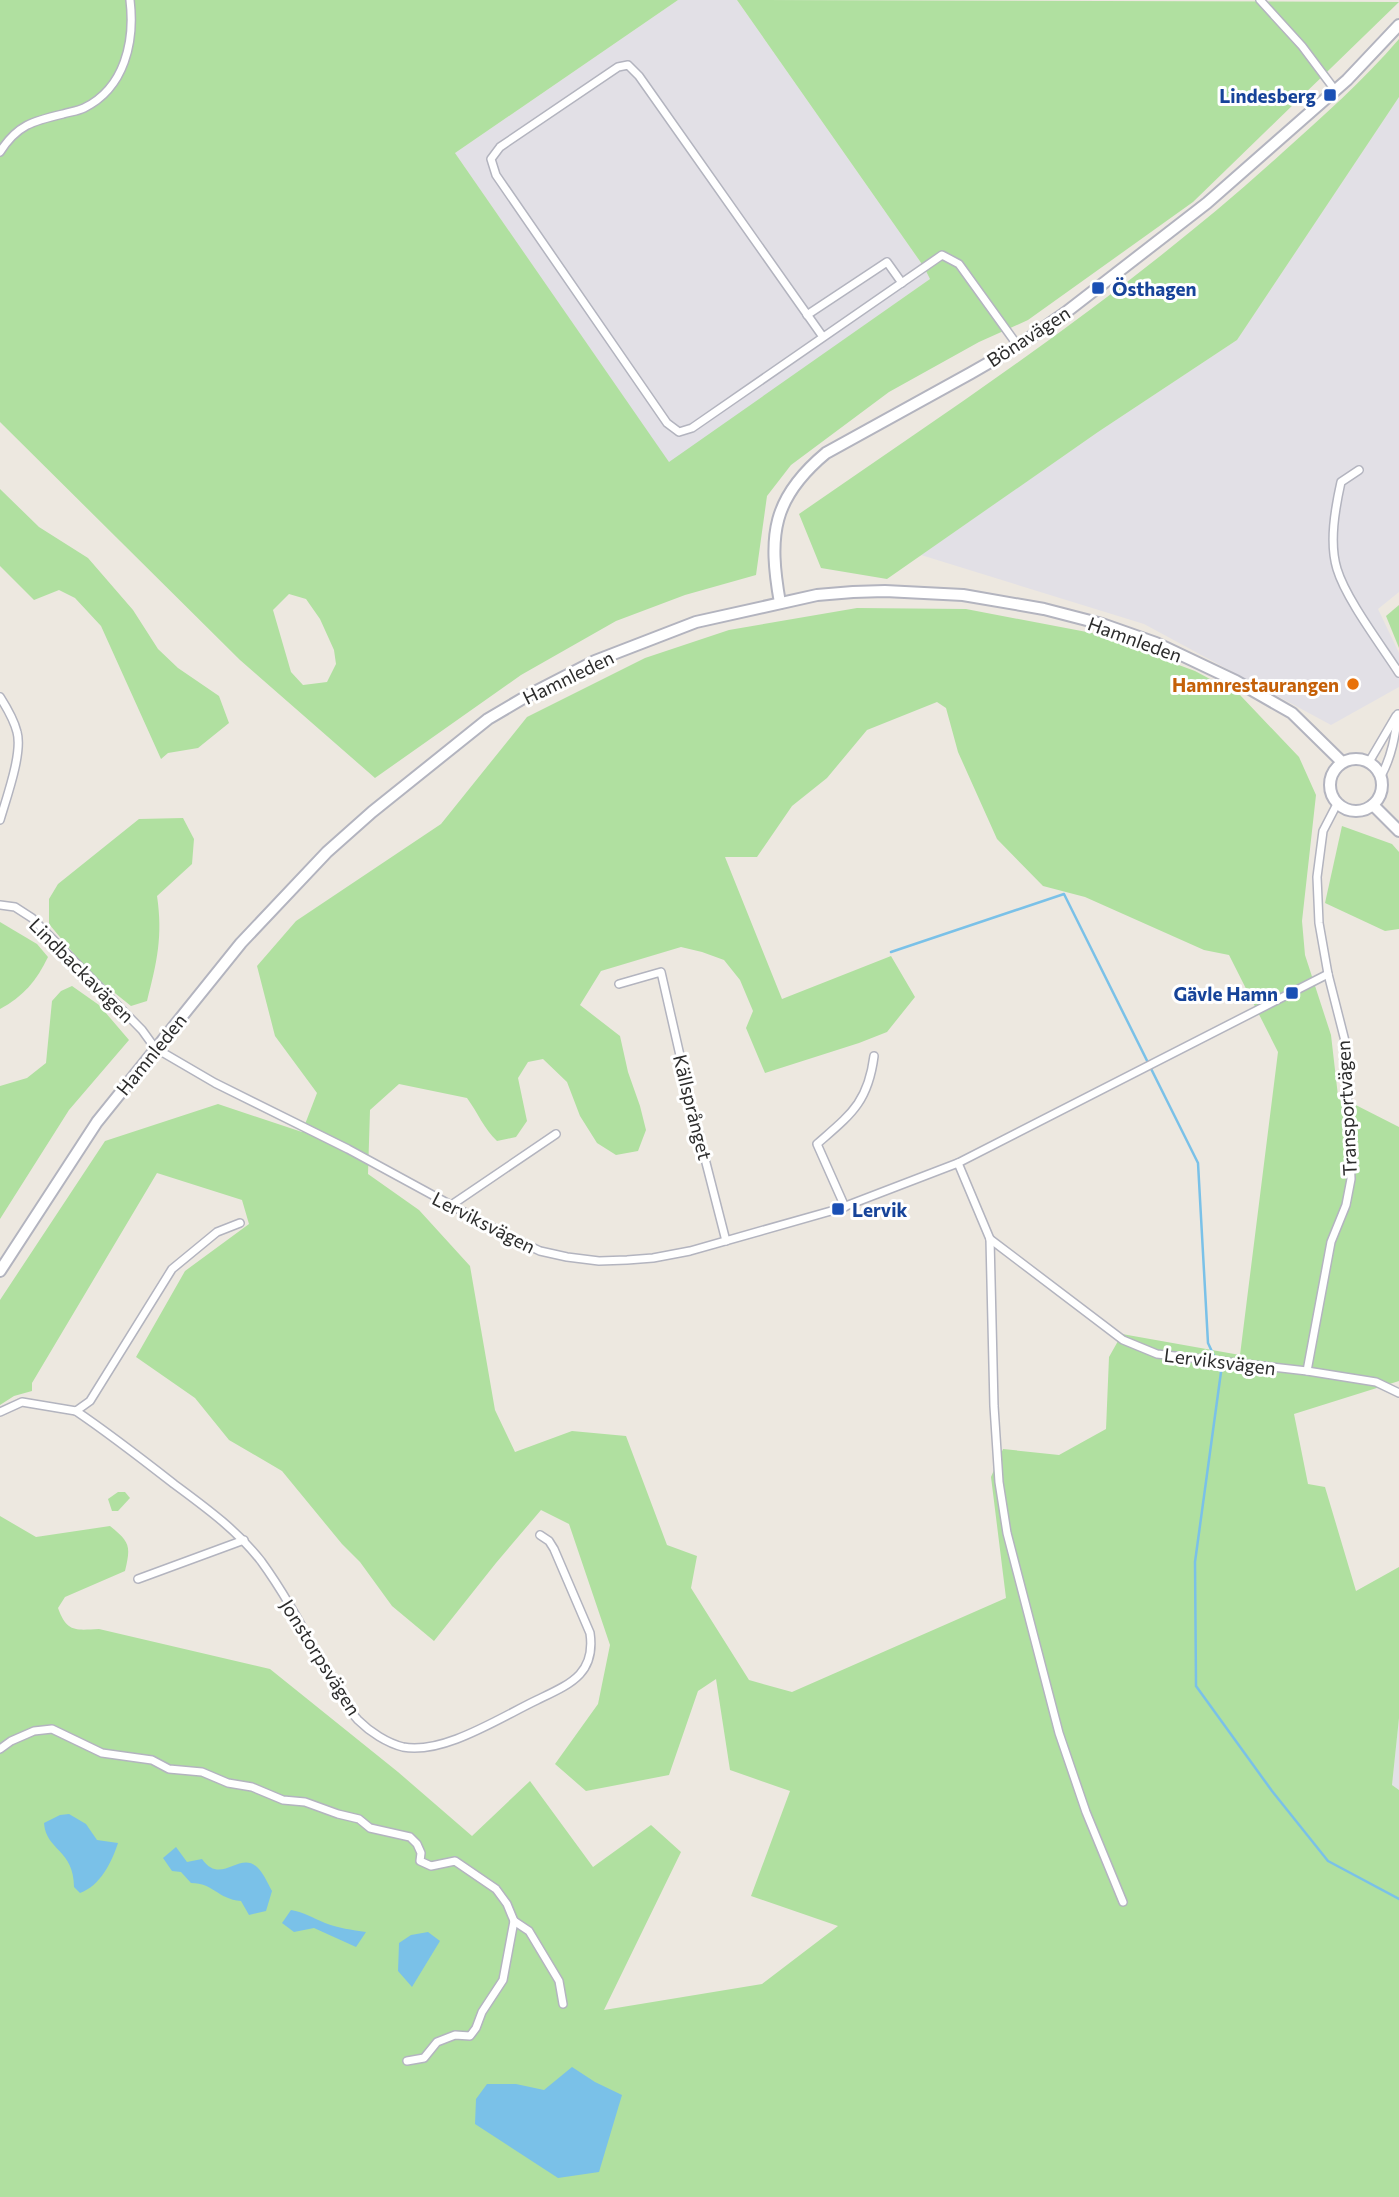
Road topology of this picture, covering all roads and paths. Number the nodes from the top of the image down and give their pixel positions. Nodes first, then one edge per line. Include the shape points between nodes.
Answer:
1 (130, 0) edge
2 (1260, 0) edge
3 (1399, 25) edge
4 (1335, 90) junction
5 (0, 152) edge
6 (902, 283) junction
7 (807, 315) junction
8 (823, 337) junction
9 (1018, 346) junction
10 (1359, 470) dead end
11 (780, 603) junction
12 (1399, 673) edge
13 (0, 697) edge
14 (1398, 711) edge
15 (1342, 762) junction
16 (1369, 762) junction
17 (1381, 776) junction
18 (1337, 804) junction
19 (1373, 805) junction
20 (0, 820) edge
21 (1399, 831) edge
22 (0, 896) edge
23 (1, 905) edge
24 (1328, 974) junction
25 (618, 984) dead end
26 (155, 1048) junction
27 (874, 1056) dead end
28 (556, 1134) dead end
29 (958, 1163) junction
30 (450, 1206) junction
31 (845, 1207) junction
32 (240, 1223) dead end
33 (990, 1240) junction
34 (726, 1241) junction
35 (0, 1271) edge
36 (1307, 1371) junction
37 (1399, 1392) edge
38 (76, 1411) junction
39 (0, 1412) edge
40 (540, 1535) dead end
41 (244, 1540) junction
42 (138, 1579) dead end
43 (0, 1749) edge
44 (1123, 1902) dead end
45 (514, 1921) junction
46 (563, 2004) dead end
47 (407, 2061) dead end

1 - 5 street via 128,58 112,87 84,108 33,121 11,134
2 - 4 street
3 - 4 main road, Bönavägen
4 - 9 main road, Bönavägen via 1207,203
6 - 7 street via 887,262
6 - 8 street
6 - 9 street via 942,255 959,264
7 - 8 street
7 - 8 street via 628,65 618,67 500,147 491,159 496,176 667,423 678,432 692,428
9 - 11 main road, Bönavägen via 827,453 807,469 790,490 776,523
10 - 12 street via 1341,482 1336,505 1337,570
11 - 15 main road, Hamnleden via 853,592 963,595 1102,624 1156,643 1292,713
11 - 26 main road, Hamnleden via 696,622 595,661 488,719 327,852 241,943
13 - 20 street via 18,734 19,749
14 - 16 street
14 - 17 street via 1394,744
15 - 16 main road via 1356,758
15 - 18 main road via 1329,782
16 - 17 main road
17 - 19 main road via 1382,792
18 - 19 main road via 1351,811
18 - 24 street, Transportvägen via 1323,831 1317,877
19 - 21 main road
22 - 23 street
23 - 26 street, Lindbackavägen via 32,918
24 - 29 street, Lerviksvägen
24 - 36 street, Transportvägen via 1345,1041 1351,1179 1331,1242
25 - 34 street, Källsprånget via 661,972
26 - 30 street, Lerviksvägen
26 - 35 main road, Hamnleden via 97,1122
27 - 31 street via 863,1096 840,1126 817,1144
28 - 30 street
29 - 31 street, Lerviksvägen
29 - 33 street
30 - 34 street, Lerviksvägen via 540,1251 567,1257 600,1261 653,1258
31 - 34 street, Lerviksvägen
32 - 38 street via 217,1233 172,1269 90,1401
33 - 36 street, Lerviksvägen via 1123,1340 1157,1354
33 - 44 street via 994,1406 1006,1534 1059,1733
36 - 37 street, Lerviksvägen via 1376,1382
38 - 39 street, Jonstorpsvägen via 22,1402
38 - 41 street, Jonstorpsvägen
40 - 41 street, Jonstorpsvägen via 554,1549 590,1633 589,1664 556,1691 446,1743 404,1747 382,1738 358,1719 289,1603
41 - 42 street
43 - 45 street via 34,1731 52,1729 102,1753 202,1772 283,1800 359,1819 370,1828 410,1837 421,1853 420,1861 431,1866 454,1861 475,1873 496,1889
45 - 46 street via 529,1931 545,1955 559,1981
45 - 47 street via 503,1980 470,2036 455,2035 437,2042 424,2057

